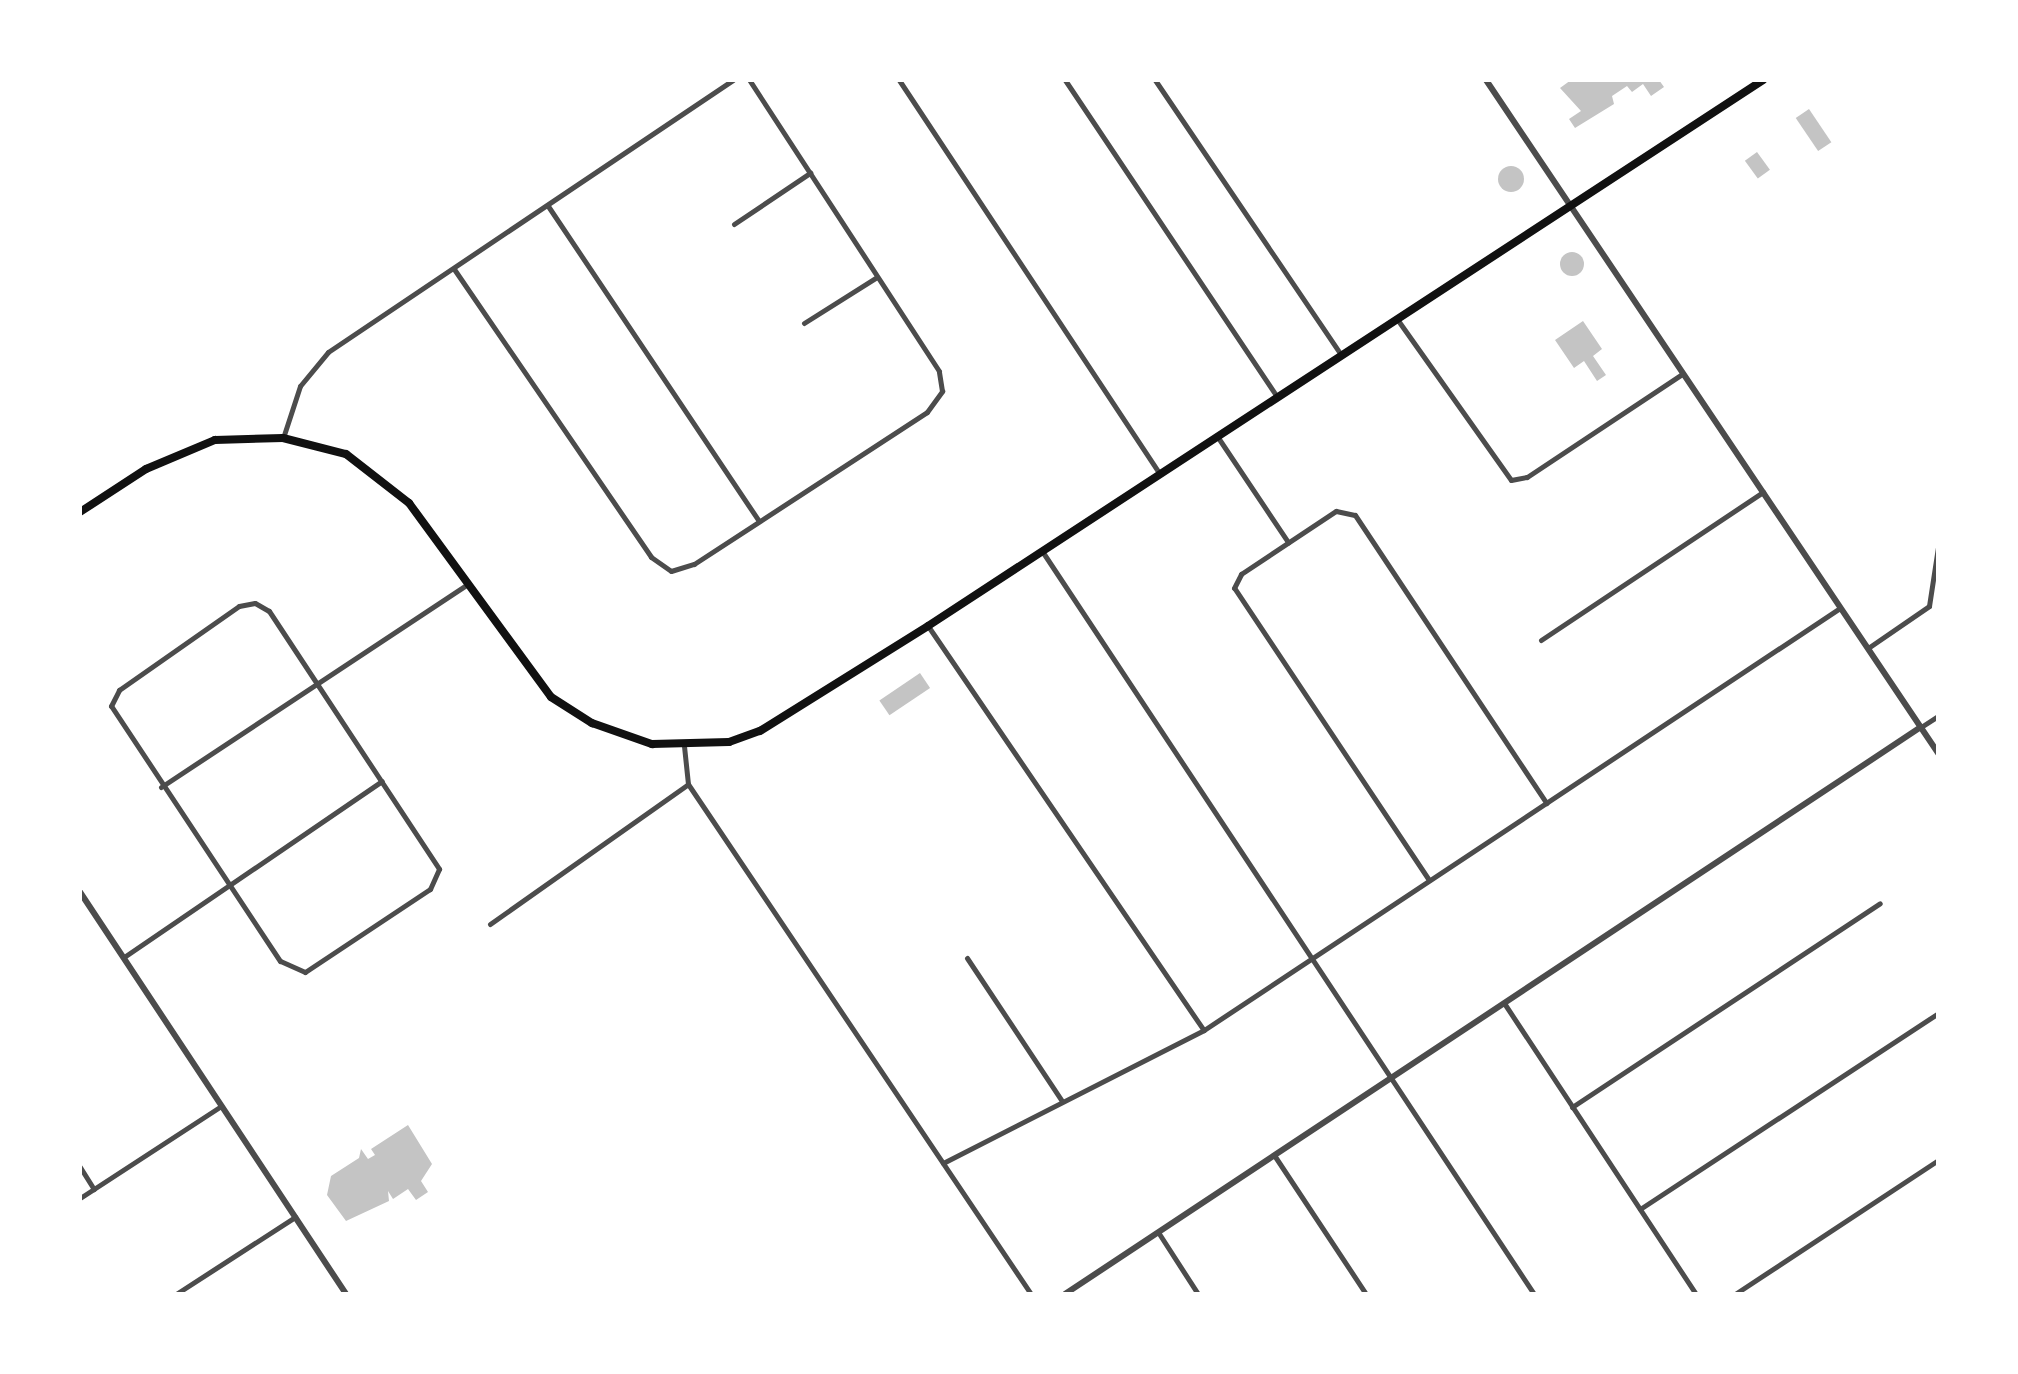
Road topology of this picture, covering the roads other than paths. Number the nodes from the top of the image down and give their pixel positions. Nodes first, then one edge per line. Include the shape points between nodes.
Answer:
1 (734, 80) edge
2 (750, 80) edge
3 (899, 80) edge
4 (1065, 80) edge
5 (1155, 80) edge
6 (1486, 80) edge
7 (1763, 80) edge
8 (810, 174) junction
9 (1570, 205) junction
10 (548, 206) junction
11 (734, 224) dead end
12 (454, 270) junction
13 (878, 277) junction
14 (1397, 319) junction
15 (804, 323) dead end
16 (1342, 355) junction
17 (1684, 373) junction
18 (1277, 398) junction
19 (1218, 436) junction
20 (283, 438) junction
21 (1160, 474) junction
22 (1764, 492) junction
23 (80, 512) edge
24 (759, 521) junction
25 (1288, 543) junction
26 (1938, 547) edge
27 (1042, 551) junction
28 (465, 586) junction
29 (1841, 607) junction
30 (928, 626) junction
31 (1541, 640) dead end
32 (1868, 648) junction
33 (316, 682) junction
34 (1938, 716) edge
35 (1921, 727) junction
36 (684, 746) junction
37 (1938, 753) edge
38 (382, 781) junction
39 (688, 784) junction
40 (161, 786) junction
41 (1546, 804) junction
42 (1429, 880) junction
43 (230, 886) junction
44 (80, 892) edge
45 (1880, 903) dead end
46 (490, 924) dead end
47 (124, 957) junction
48 (968, 958) dead end
49 (1312, 958) junction
50 (1504, 1003) junction
51 (1938, 1013) edge
52 (1204, 1030) junction
53 (1390, 1078) junction
54 (1062, 1101) junction
55 (221, 1106) junction
56 (1572, 1106) junction
57 (1274, 1155) junction
58 (1938, 1160) edge
59 (943, 1163) junction
60 (80, 1167) edge
61 (94, 1188) junction
62 (80, 1198) edge
63 (1640, 1210) junction
64 (295, 1217) junction
65 (1158, 1232) junction
66 (176, 1294) edge
67 (346, 1294) edge
68 (1031, 1294) edge
69 (1065, 1294) edge
70 (1198, 1294) edge
71 (1366, 1294) edge
72 (1534, 1294) edge
73 (1696, 1294) edge
74 (1735, 1294) edge

1 - 10 street
2 - 8 street
3 - 21 street
4 - 18 street
5 - 16 street
6 - 9 street
7 - 9 main road
8 - 11 street
8 - 13 street
9 - 14 main road
9 - 17 street
10 - 12 street
10 - 24 street
12 - 20 street via 328,352 300,386
12 - 24 street via 651,556 671,572
13 - 15 street
13 - 24 street via 939,372 942,392 927,412
14 - 16 main road
14 - 17 street via 1511,480 1528,478
16 - 18 main road
17 - 22 street
18 - 19 main road
19 - 21 main road
19 - 25 street
20 - 23 main road via 215,440 178,452
20 - 28 main road via 346,454 380,476 409,503
21 - 27 main road
22 - 29 street
22 - 31 street
25 - 41 street via 1346,509
25 - 42 street via 1233,583
26 - 32 street via 1929,606
27 - 30 main road
27 - 49 street
28 - 33 street
28 - 36 main road via 551,697 621,735
29 - 32 street
29 - 41 street
30 - 36 main road via 760,730 729,742
30 - 52 street
32 - 35 street
33 - 38 street
33 - 40 street
33 - 40 street via 269,611 256,603 239,606 119,690 111,706
34 - 35 street
35 - 37 street
35 - 50 street
36 - 39 street
38 - 43 street
38 - 43 street via 440,876 314,967 295,972
39 - 46 street
39 - 59 street
40 - 43 street
41 - 42 street
42 - 49 street
43 - 47 street
44 - 47 street
45 - 56 street
47 - 55 street
48 - 54 street
49 - 52 street
49 - 53 street
50 - 53 street
50 - 56 street
51 - 63 street
52 - 54 street
53 - 57 street
53 - 72 street
54 - 59 street
55 - 61 street
55 - 64 street
56 - 63 street
57 - 65 street
57 - 71 street
58 - 74 street
59 - 68 street
60 - 61 street
61 - 62 street
63 - 73 street
64 - 66 street
64 - 67 street
65 - 69 street
65 - 70 street

